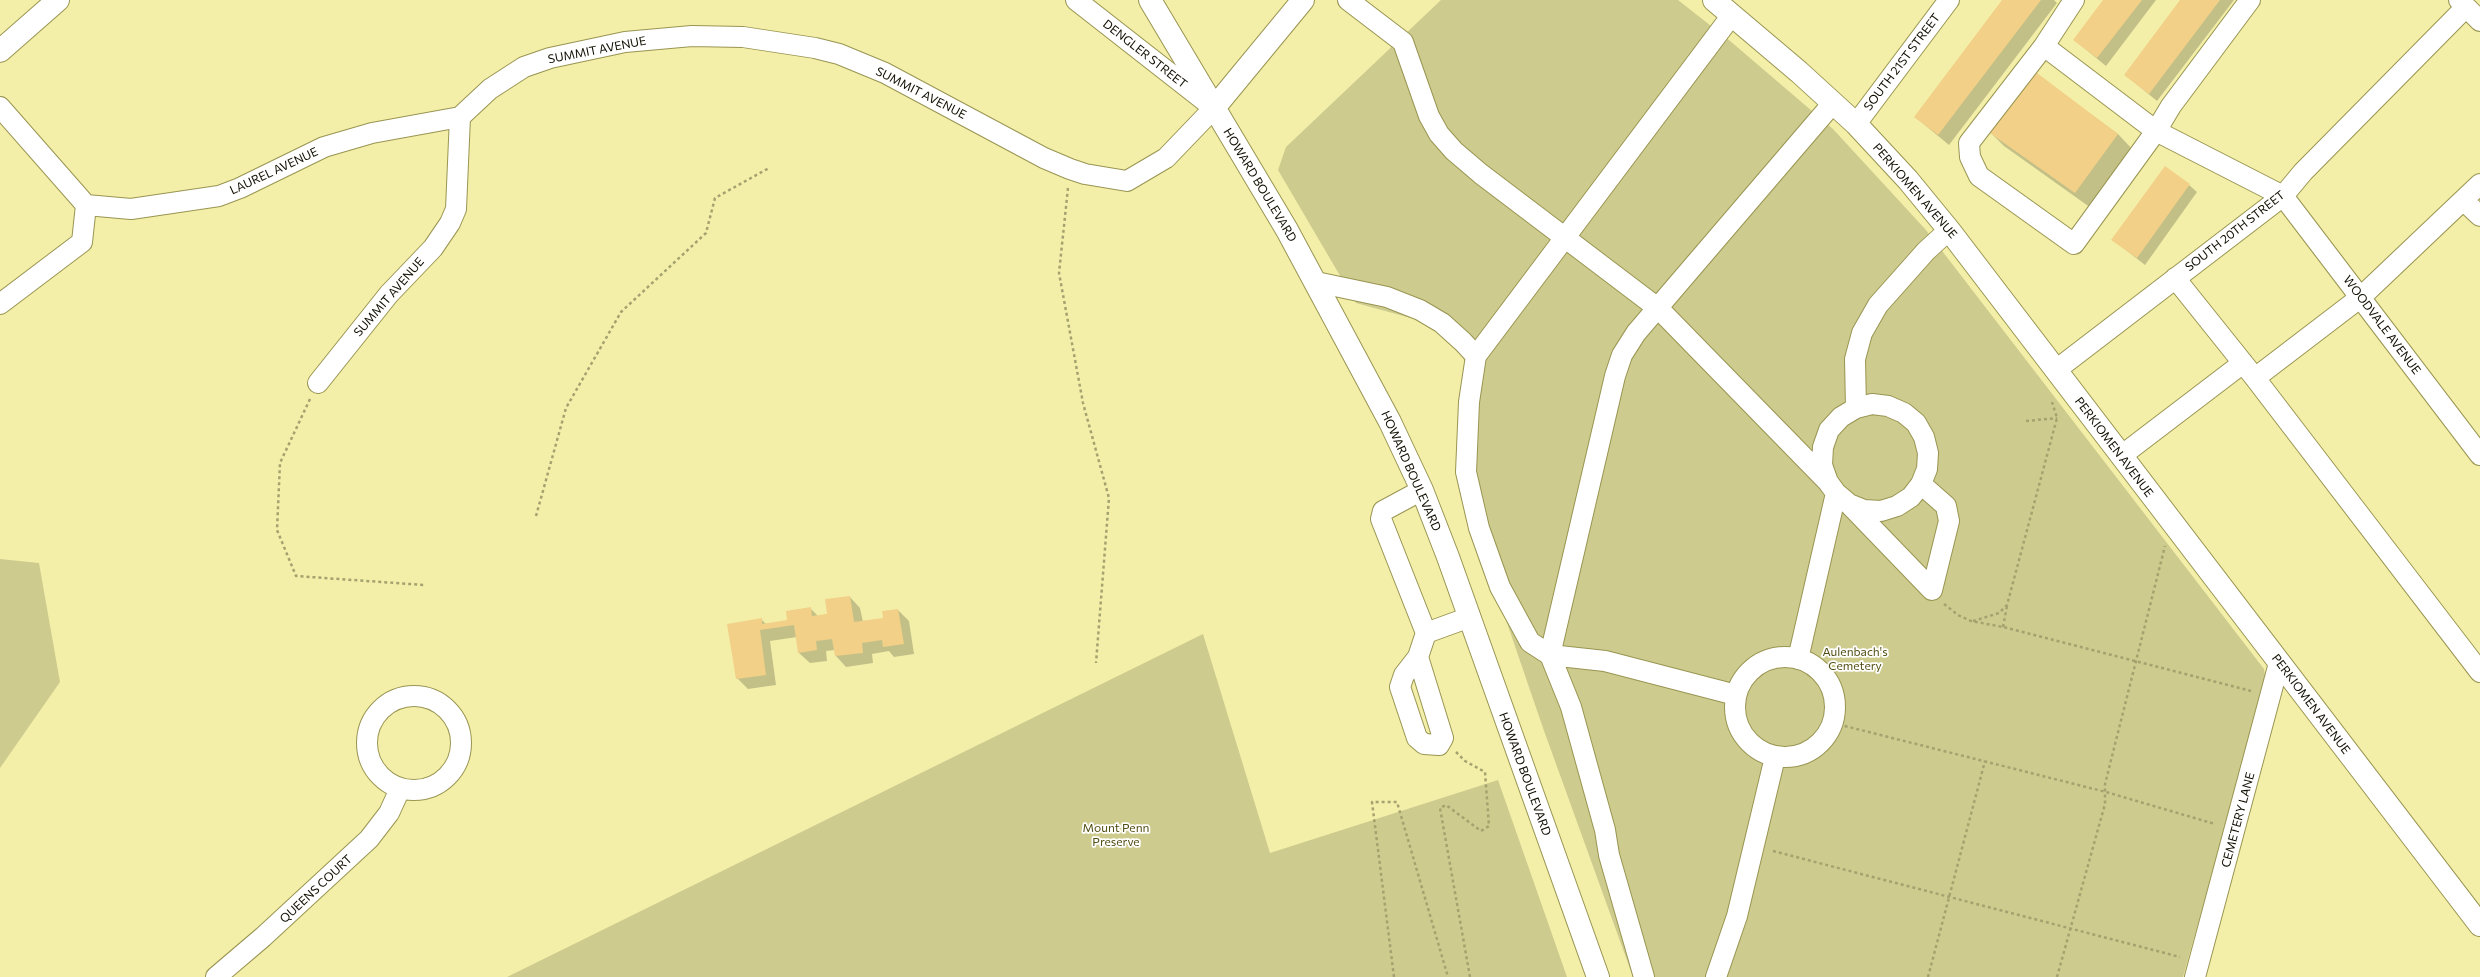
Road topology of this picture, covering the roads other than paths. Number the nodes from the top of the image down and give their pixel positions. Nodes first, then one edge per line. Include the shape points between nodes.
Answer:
1 (58, 0) edge
2 (1076, 0) edge
3 (1150, 0) edge
4 (1303, 0) edge
5 (1348, 0) edge
6 (1714, 0) edge
7 (1949, 0) edge
8 (2074, 0) edge
9 (2250, 0) edge
10 (2462, 3) edge
11 (1732, 16) junction
12 (2480, 21) edge
13 (2044, 46) junction
14 (0, 51) edge
15 (1833, 103) junction
16 (0, 108) edge
17 (1214, 108) junction
18 (460, 117) junction
19 (1856, 124) junction
20 (2156, 131) junction
21 (2480, 184) edge
22 (2283, 196) junction
23 (2464, 201) junction
24 (86, 205) junction
25 (2480, 216) edge
26 (1949, 230) junction
27 (1565, 236) junction
28 (2175, 278) junction
29 (1316, 282) junction
30 (2361, 297) junction
31 (0, 304) edge
32 (1659, 309) junction
33 (1476, 356) junction
34 (2249, 371) junction
35 (2062, 378) junction
36 (318, 383) road end
37 (1856, 408) junction
38 (2479, 453) edge
39 (2121, 456) junction
40 (1921, 484) junction
41 (1422, 490) junction
42 (1837, 493) junction
43 (1942, 552) junction
44 (1908, 565) junction
45 (1470, 617) junction
46 (1426, 633) junction
47 (1550, 655) junction
48 (1418, 656) junction
49 (1798, 659) junction
50 (2280, 663) junction
51 (2480, 672) edge
52 (1736, 695) junction
53 (1775, 757) junction
54 (400, 789) junction
55 (2480, 925) edge
56 (2197, 969) edge
57 (216, 977) edge
58 (1598, 977) edge
59 (1644, 977) edge
60 (1716, 977) edge

1 - 14 main road
2 - 17 street, DENGLER STREET
3 - 17 main road, HOWARD BOULEVARD
4 - 17 main road
5 - 27 street via 1403,42 1429,116 1439,134 1454,151
6 - 11 main road, PERKIOMEN AVENUE
7 - 19 street, SOUTH 21ST STREET
8 - 13 street
9 - 20 street via 2171,106
10 - 12 street
10 - 22 street, SOUTH 20TH STREET
11 - 15 main road, PERKIOMEN AVENUE
11 - 27 street
13 - 20 street
13 - 20 street via 1969,143 1970,157 1979,176 2074,244
15 - 19 main road, PERKIOMEN AVENUE
15 - 32 street
16 - 24 street
17 - 18 street, SUMMIT AVENUE via 1166,158 1128,181 1085,174 1044,158 885,72 839,54 743,37 692,36 625,42 550,58 524,67 490,89
17 - 29 main road, HOWARD BOULEVARD
18 - 24 street, LAUREL AVENUE via 372,133 324,147 219,196 131,209
18 - 36 street, SUMMIT AVENUE via 456,209 450,223 433,248 389,294
19 - 26 main road, PERKIOMEN AVENUE
20 - 22 street
21 - 23 street
22 - 28 street, SOUTH 20TH STREET
22 - 30 street, WOODVALE AVENUE
23 - 25 street
23 - 30 street
24 - 31 street via 82,242
26 - 35 main road, PERKIOMEN AVENUE
26 - 37 street via 1926,251 1878,305 1862,333 1855,359
27 - 32 street
27 - 33 street
28 - 34 street
28 - 35 street, SOUTH 20TH STREET
29 - 33 street via 1387,297 1420,310 1442,323
29 - 41 main road, HOWARD BOULEVARD via 1390,422
30 - 34 street
30 - 38 street, WOODVALE AVENUE
32 - 42 street
32 - 47 street via 1636,333 1625,350 1615,376
33 - 47 street via 1469,402 1466,472 1479,528 1500,587 1530,642
34 - 39 street
34 - 51 street
35 - 39 main road, PERKIOMEN AVENUE
37 - 40 street via 1872,404 1888,406 1904,413 1916,423 1924,437 1928,453 1927,469
37 - 42 street via 1841,417 1829,430 1823,447 1822,465
39 - 50 main road, PERKIOMEN AVENUE
40 - 42 street via 1911,498 1881,511 1864,510
40 - 43 street via 1946,506 1950,521
41 - 45 main road, HOWARD BOULEVARD
41 - 46 street via 1384,511 1380,519
42 - 44 street
42 - 49 street
43 - 44 street via 1926,564
43 - 44 street via 1932,590
45 - 46 street
45 - 58 main road, HOWARD BOULEVARD
46 - 48 street
47 - 52 street via 1605,661
47 - 59 street via 1572,707 1605,830 1608,855
48 - 48 street via 1443,738 1439,745 1424,744 1417,738 1400,686 1404,675
49 - 52 street via 1782,657 1766,660 1753,668 1742,680
49 - 53 street via 1813,665 1830,686 1835,706 1833,723 1827,736 1817,747 1790,758
50 - 55 main road, PERKIOMEN AVENUE
50 - 56 street, CEMETERY LANE
52 - 53 street via 1734,711 1738,727 1747,741 1760,751
53 - 60 street via 1737,916
54 - 54 street via 385,782 374,770 366,740 370,724 379,711 391,701 406,696 422,696 437,701 449,711 458,724 462,739 461,755 444,781 430,788 415,791
54 - 57 street, QUEENS COURT via 389,812 369,839

